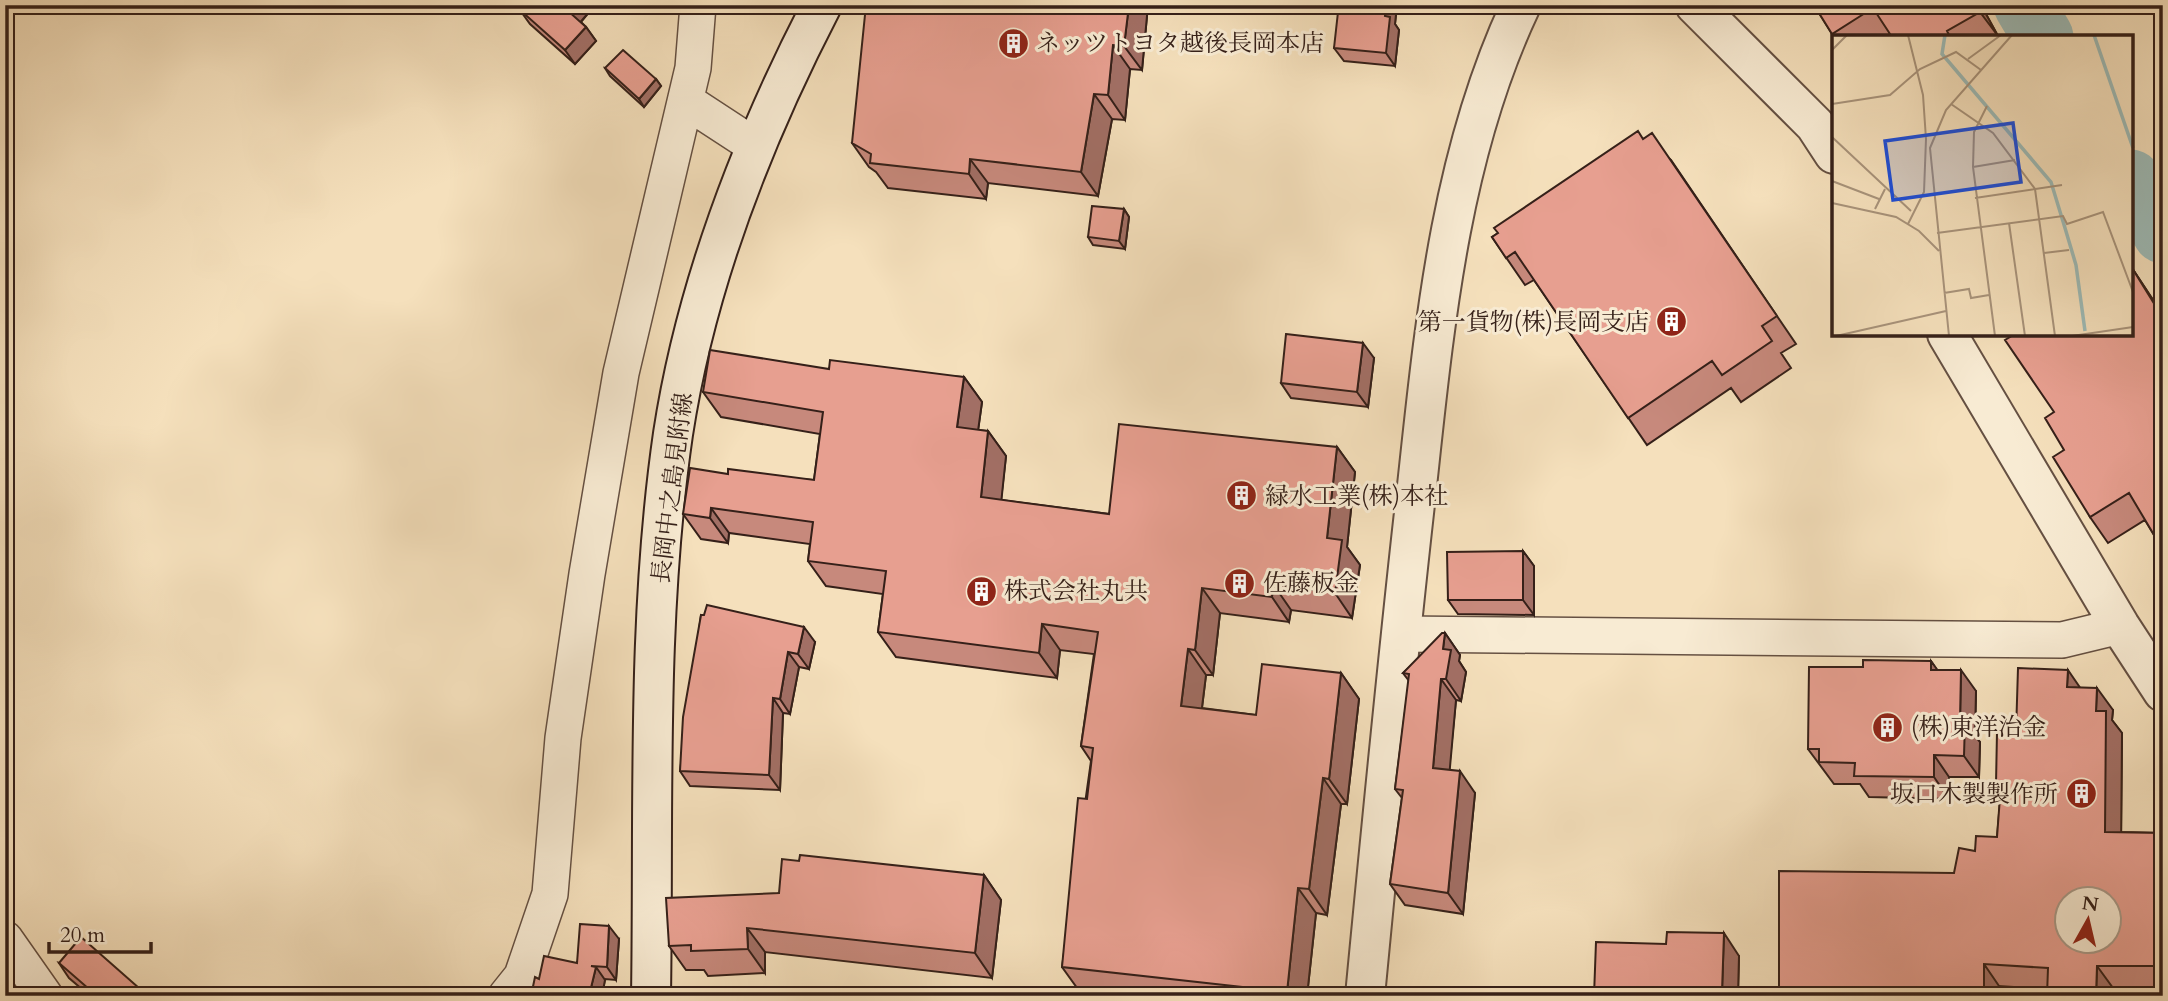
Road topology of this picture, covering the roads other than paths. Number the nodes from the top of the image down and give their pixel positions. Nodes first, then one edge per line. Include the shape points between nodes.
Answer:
1 (698, 5) edge
2 (822, 5) edge
3 (1521, 5) edge
4 (1695, 5) edge
5 (686, 101) junction
6 (755, 146) junction
7 (1832, 151) edge
8 (1948, 336) edge
9 (2120, 626) junction
10 (1400, 634) junction
11 (2163, 692) edge
12 (5, 939) edge
13 (45, 996) edge
14 (506, 996) edge
15 (650, 996) edge
16 (1365, 996) edge

1 - 5 street
2 - 6 street, 長岡中之島見附線
3 - 10 street via 1496,57 1463,172 1436,316
4 - 7 street via 1815,125
5 - 6 street
5 - 14 street via 621,373 563,738 550,894 522,976
6 - 15 street, 長岡中之島見附線 via 727,219 695,331 674,434 662,540 653,714
8 - 9 street
9 - 10 street via 2062,640
9 - 11 street
10 - 16 street
12 - 13 street

